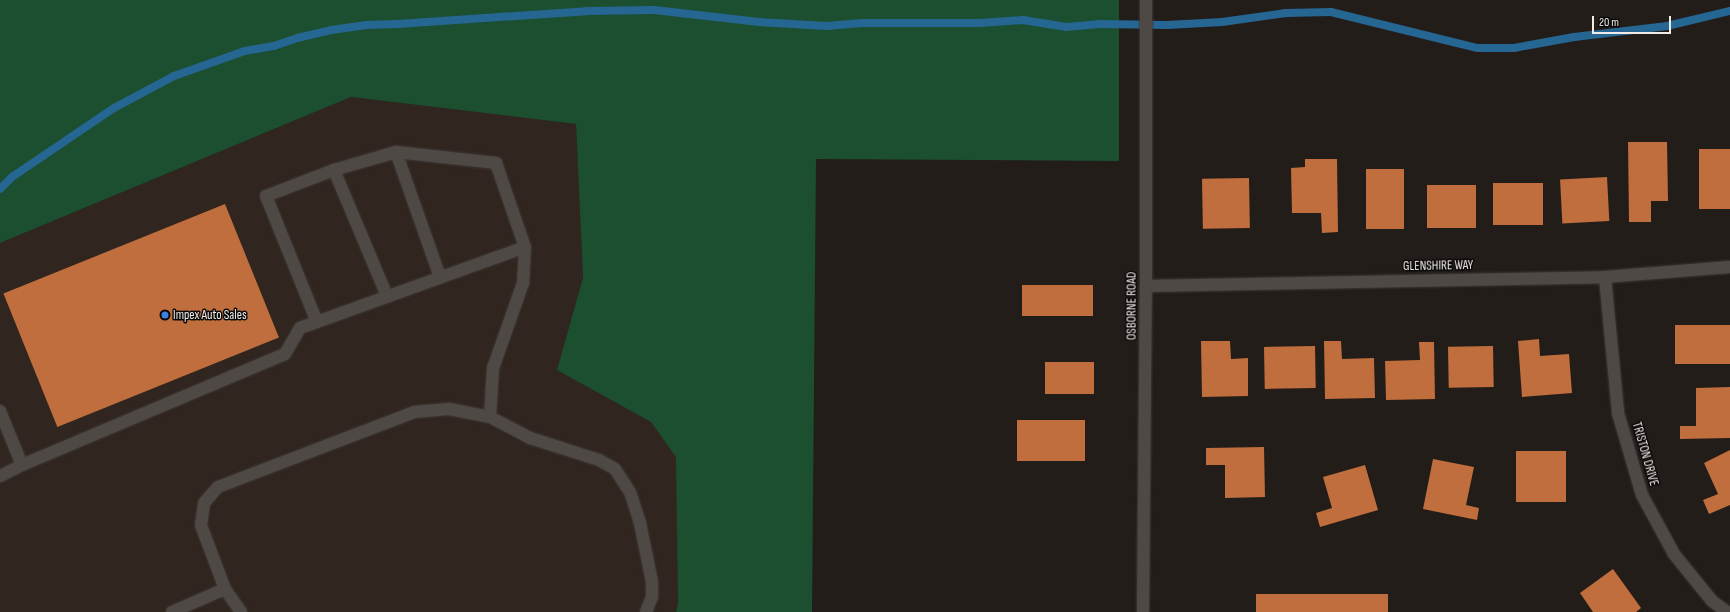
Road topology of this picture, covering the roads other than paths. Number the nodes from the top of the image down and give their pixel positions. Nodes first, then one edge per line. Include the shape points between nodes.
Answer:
1 (1146, 0) edge
2 (396, 152) junction
3 (334, 170) junction
4 (525, 247) junction
5 (1730, 267) edge
6 (440, 277) junction
7 (1605, 277) junction
8 (1146, 286) junction
9 (387, 296) junction
10 (317, 322) junction
11 (0, 411) edge
12 (490, 418) junction
13 (22, 465) junction
14 (0, 476) edge
15 (225, 589) junction
16 (172, 612) edge
17 (241, 612) edge
18 (646, 612) edge
19 (1143, 612) edge
20 (1727, 612) edge

1 - 8 street, OSBORNE ROAD
2 - 3 street
2 - 4 street via 496,163
2 - 6 street
3 - 9 street
3 - 10 street via 266,196
4 - 6 street
4 - 12 street via 523,283 493,368
5 - 7 street, GLENSHIRE WAY
6 - 9 street
7 - 8 street, GLENSHIRE WAY
7 - 20 street, TRISTON DRIVE via 1618,413 1642,494 1674,554 1712,601
8 - 19 street, OSBORNE ROAD
9 - 10 street
10 - 13 street via 300,328 285,354
11 - 13 street
12 - 15 street via 449,410 414,412 218,487 204,503 201,525
12 - 18 street via 530,438 599,460 615,469 630,492 642,530 652,582 652,597
13 - 14 street
15 - 16 street
15 - 17 street

